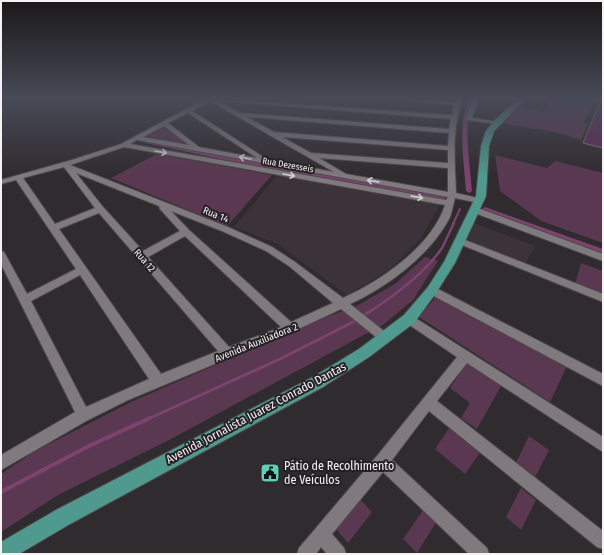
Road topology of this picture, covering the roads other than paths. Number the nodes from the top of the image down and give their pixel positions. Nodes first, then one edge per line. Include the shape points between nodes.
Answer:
1 (162, 124) edge
2 (165, 124) edge
3 (209, 124) edge
4 (255, 124) edge
5 (285, 124) edge
6 (356, 124) joint
7 (454, 124) edge
8 (495, 124) edge
9 (312, 129) junction
10 (453, 131) junction
11 (273, 134) junction
12 (138, 138) junction
13 (123, 145) junction
14 (452, 148) junction
15 (199, 150) junction
16 (309, 154) junction
17 (269, 163) junction
18 (67, 166) junction
19 (452, 166) junction
20 (18, 177) junction
21 (349, 177) junction
22 (1, 182) edge
23 (451, 199) junction
24 (161, 204) junction
25 (477, 206) junction
26 (100, 209) junction
27 (54, 228) junction
28 (186, 232) junction
29 (460, 241) junction
30 (1, 254) edge
31 (142, 256) junction
32 (603, 258) edge
33 (82, 270) junction
34 (432, 290) junction
35 (603, 298) edge
36 (24, 300) junction
37 (342, 305) junction
38 (409, 319) junction
39 (290, 328) junction
40 (385, 338) junction
41 (228, 354) junction
42 (465, 356) junction
43 (158, 380) junction
44 (603, 380) edge
45 (428, 402) junction
46 (83, 415) junction
47 (603, 445) edge
48 (2, 459) edge
49 (382, 461) junction
50 (321, 534) junction
51 (603, 541) edge
52 (1, 553) edge
53 (306, 554) edge
54 (338, 554) edge
55 (481, 554) edge

1 - 12 street
2 - 15 street
3 - 17 street
4 - 11 street
5 - 9 street
6 - 9 street
6 - 10 street
7 - 10 street
8 - 25 main road, Avenida Jornalista Juarez Conrado Dantas via 488,138 483,186
9 - 11 street
9 - 14 street
10 - 14 street
11 - 16 street
12 - 13 street
12 - 15 street, Rua Dezesseis
13 - 18 street
13 -> 23 street, Rua Dezesseis
14 - 19 street
17 -> 15 street, Rua Dezesseis
16 - 19 street
16 - 21 street
17 - 21 street, Rua Dezesseis
18 - 20 street
18 - 24 street, Rua 14
18 - 26 street, Rua 12
19 - 23 street
20 - 22 street
20 - 27 street
23 -> 21 street, Rua Dezesseis
23 - 25 street
23 - 37 street, Avenida Auxiliadora 2 via 446,218 428,241 399,270
24 - 28 street
24 - 37 street, Rua 14 via 269,249 292,264
25 - 29 main road, Avenida Jornalista Juarez Conrado Dantas
25 - 32 street
26 - 27 street
26 - 31 street, Rua 12
27 - 33 street
28 - 31 street
28 - 39 street
29 - 34 main road, Avenida Jornalista Juarez Conrado Dantas
29 - 35 street
30 - 36 street
31 - 41 street, Rua 12
33 - 36 street
33 - 43 street
34 - 38 main road, Avenida Jornalista Juarez Conrado Dantas
34 - 44 street
36 - 46 street
37 - 39 street, Avenida Auxiliadora 2
37 - 40 street, Rua 14
38 - 40 main road, Avenida Jornalista Juarez Conrado Dantas
38 - 42 street
39 - 41 street, Avenida Auxiliadora 2
40 - 52 main road, Avenida Jornalista Juarez Conrado Dantas via 318,382 70,513
41 - 43 street, Avenida Auxiliadora 2
42 - 45 street
42 - 47 street
43 - 46 street, Avenida Auxiliadora 2
45 - 49 street
45 - 51 street
46 - 48 street, Avenida Auxiliadora 2
49 - 50 street
49 - 55 street
50 - 53 street
50 - 54 street

